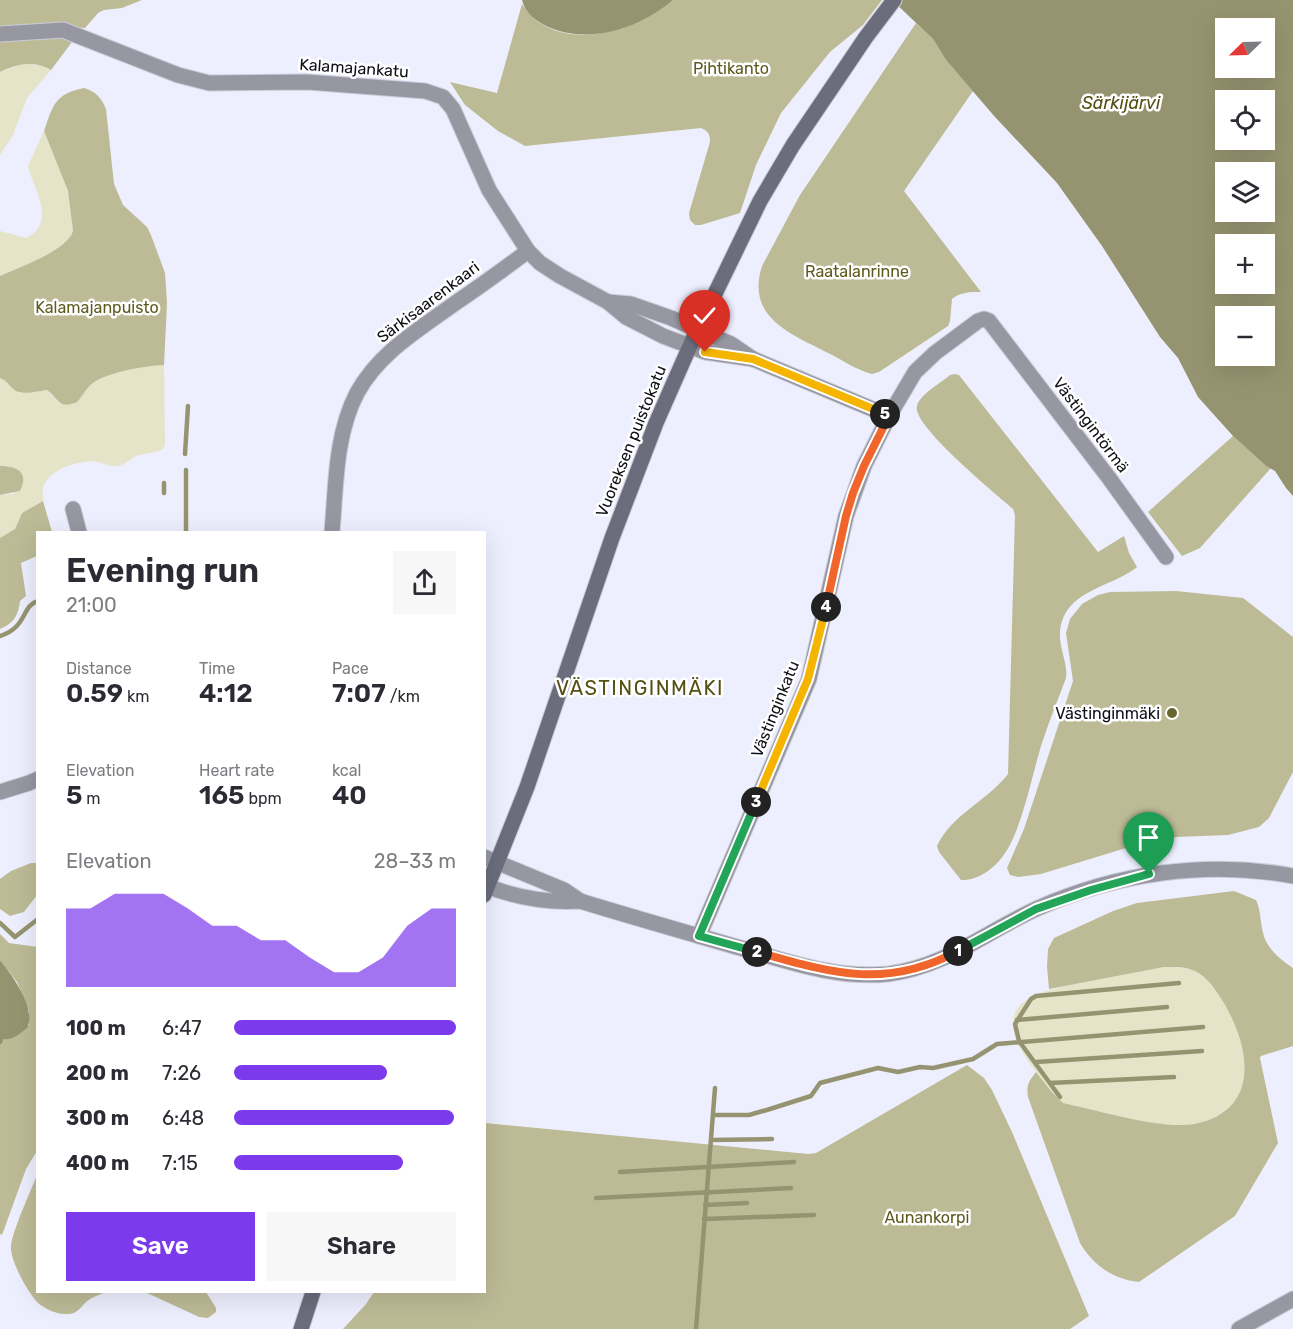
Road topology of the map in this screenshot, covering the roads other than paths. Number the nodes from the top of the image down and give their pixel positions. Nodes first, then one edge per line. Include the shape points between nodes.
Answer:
1 (894, 0) edge
2 (0, 34) edge
3 (528, 251) junction
4 (608, 302) junction
5 (984, 319) joint
6 (697, 330) junction
7 (689, 347) junction
8 (753, 359) junction
9 (889, 416) junction
10 (73, 509) dead end
11 (79, 531) edge
12 (332, 531) edge
13 (1166, 556) dead end
14 (36, 780) edge
15 (0, 792) edge
16 (492, 860) edge
17 (1293, 876) edge
18 (486, 889) edge
19 (580, 901) junction
20 (699, 936) junction
21 (313, 1293) edge
22 (1293, 1299) edge
23 (303, 1327) edge
24 (1239, 1329) edge

1 - 6 main road, Vuoreksen puistokatu via 759,201
2 - 3 street, Kalamajankatu via 63,30 178,75 209,83 306,82 437,94 453,109 489,190
3 - 4 street, Kalamajankatu via 560,276
3 - 12 street, Särkisaarenkaari via 396,346 367,379 357,394 343,436
4 - 6 street, Kalamajankatu via 631,304
4 - 7 street, Kalamajankatu via 626,317
5 - 9 street, Västinginkatu via 915,372
5 - 13 street, Västingintörmä via 1032,376
6 - 7 main road, Vuoreksen puistokatu
6 - 8 street, Kalamajankatu via 731,344
7 - 8 street, Kalamajankatu
7 - 16 main road, Vuoreksen puistokatu via 656,423
8 - 9 street
9 - 20 street, Västinginkatu via 864,466 846,516 808,679
10 - 11 street
14 - 15 street
16 - 18 main road, Vuoreksen puistokatu
16 - 19 street via 564,890
17 - 20 street via 1254,870 1196,869 1115,882 1036,909 940,961 888,974 860,976 818,970
18 - 19 street via 559,902
19 - 20 street
21 - 23 main road
22 - 24 street

